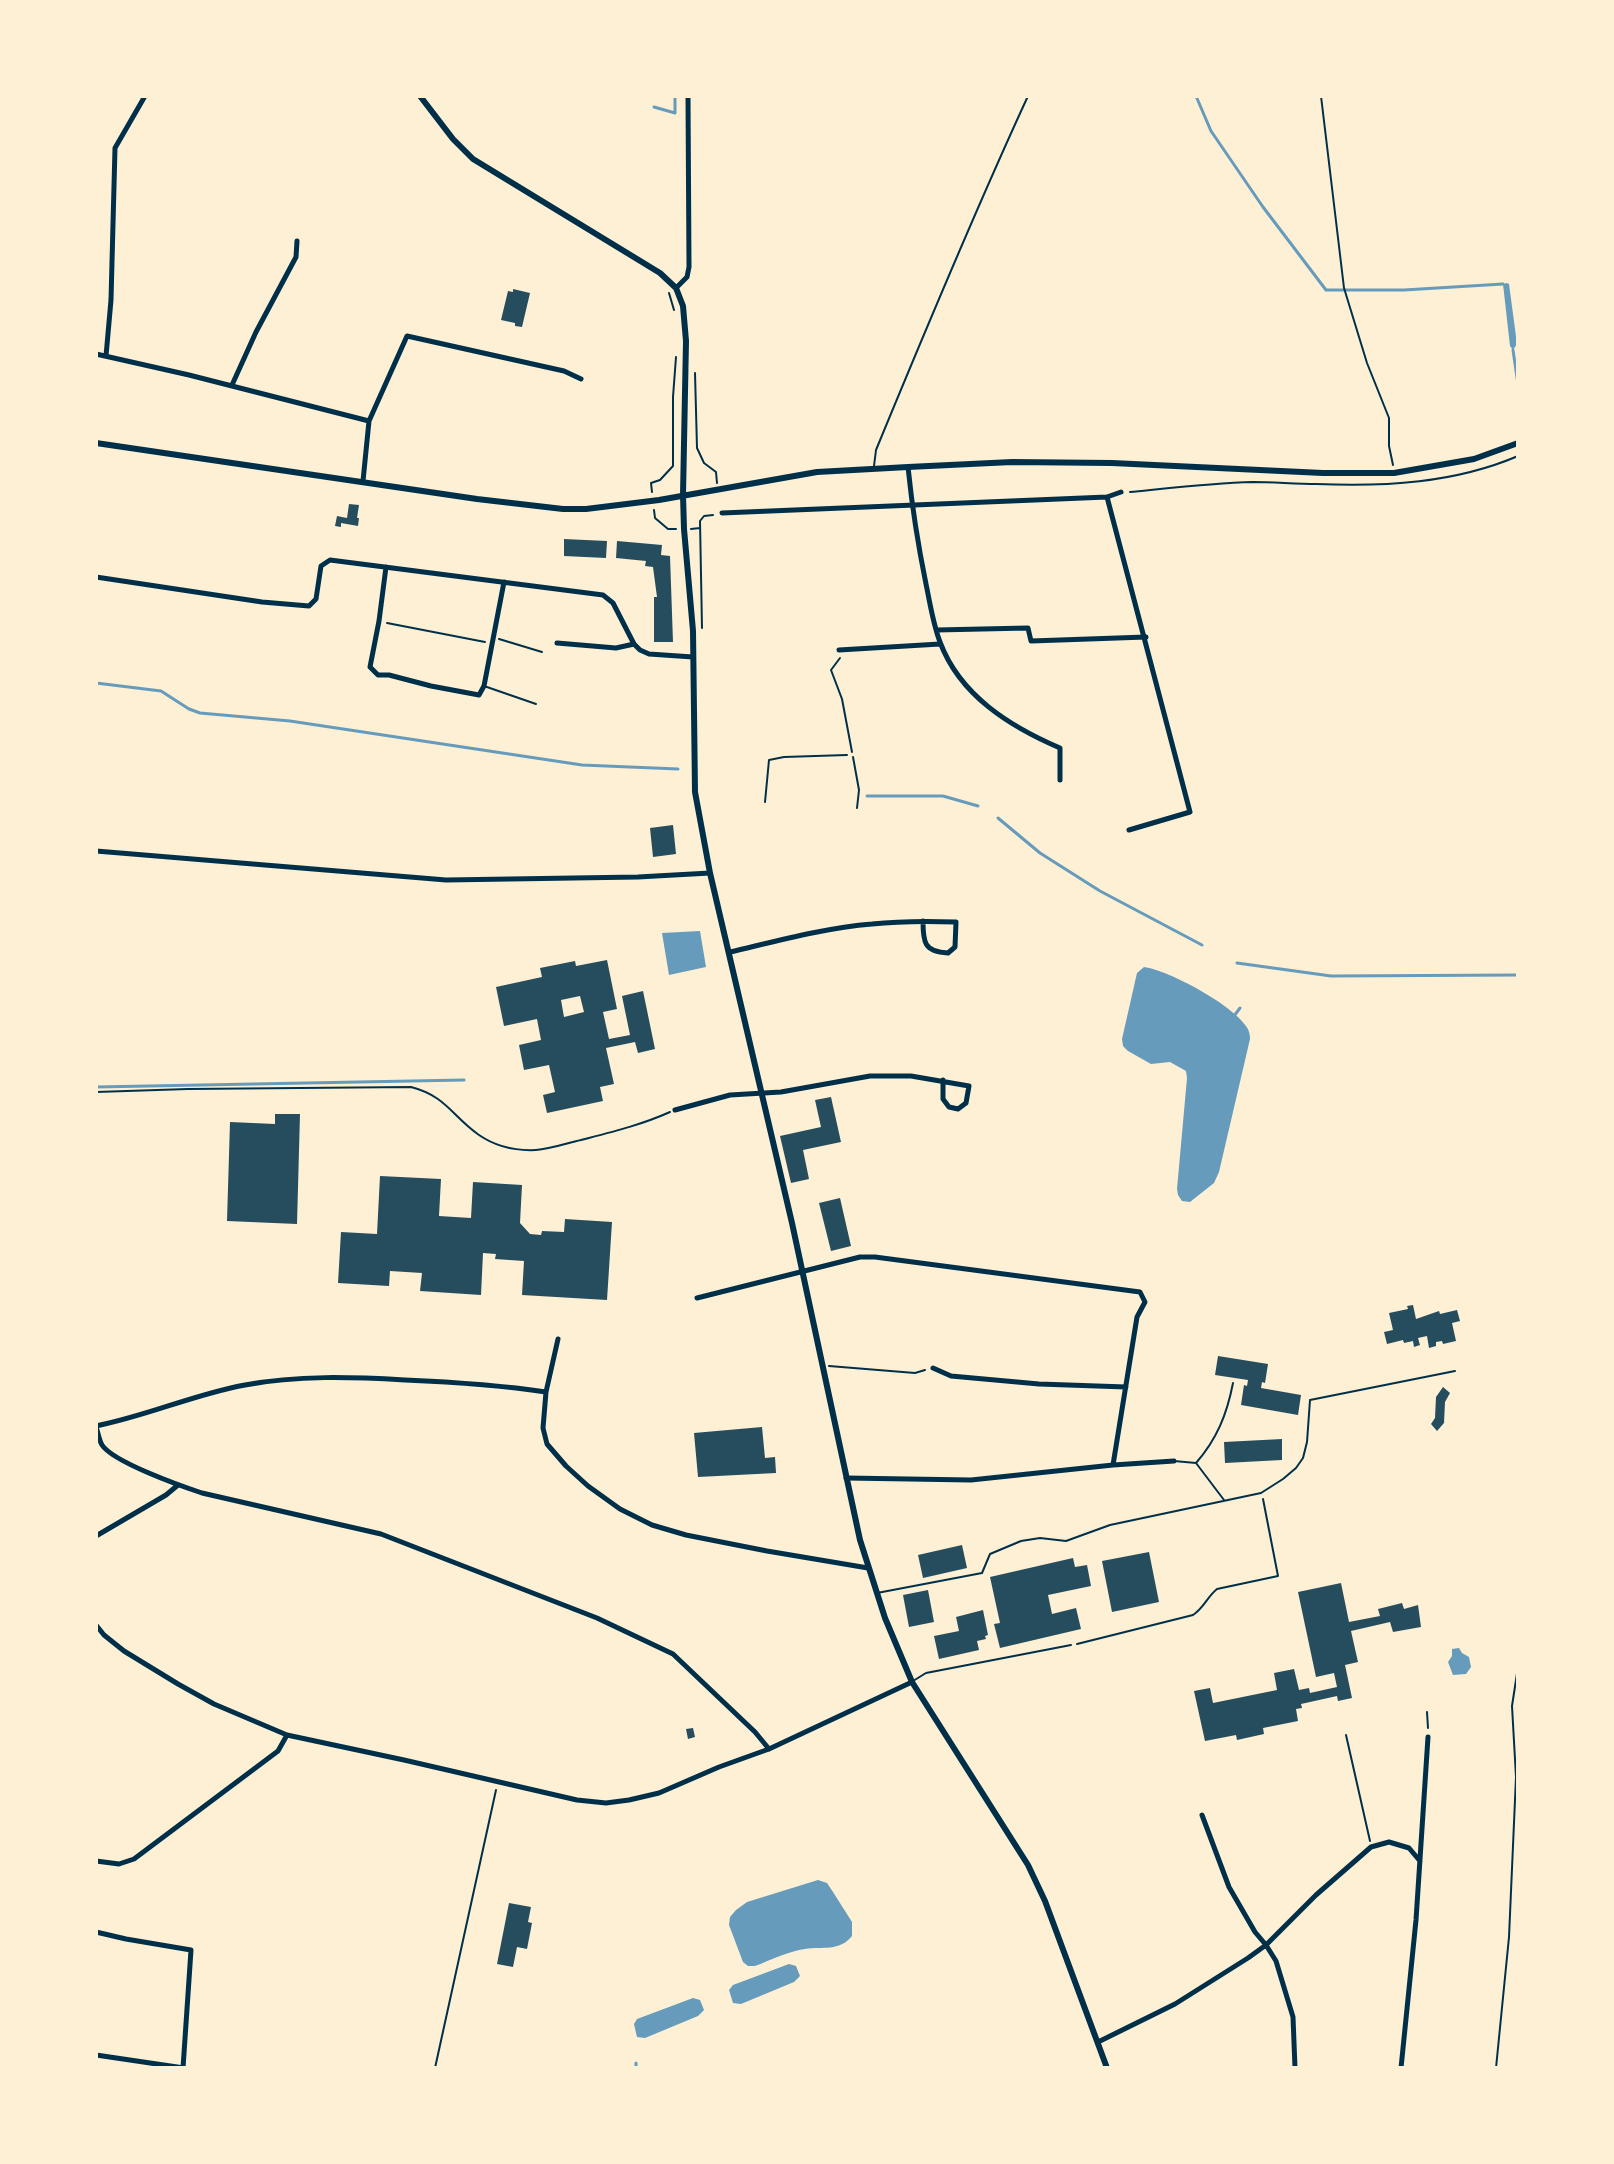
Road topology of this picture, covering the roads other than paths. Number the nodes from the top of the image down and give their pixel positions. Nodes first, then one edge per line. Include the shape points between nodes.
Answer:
1 (145, 96) edge
2 (420, 96) edge
3 (687, 96) edge
4 (1028, 96) edge
5 (297, 241) dead end
6 (676, 288) junction
7 (96, 354) edge
8 (106, 356) junction
9 (581, 379) dead end
10 (232, 386) junction
11 (369, 421) junction
12 (96, 443) edge
13 (1515, 444) edge
14 (908, 466) junction
15 (874, 469) junction
16 (363, 481) junction
17 (1121, 492) road end
18 (683, 495) junction
19 (1107, 497) junction
20 (911, 504) junction
21 (720, 514) road end
22 (386, 567) junction
23 (96, 577) edge
24 (504, 582) junction
25 (936, 630) junction
26 (1146, 637) junction
27 (557, 643) dead end
28 (634, 644) junction
29 (940, 644) junction
30 (839, 650) road end
31 (693, 657) junction
32 (484, 686) junction
33 (536, 704) dead end
34 (847, 755) dead end
35 (1060, 780) dead end
36 (765, 802) dead end
37 (1129, 830) dead end
38 (96, 851) edge
39 (710, 873) junction
40 (923, 921) junction
41 (730, 952) junction
42 (943, 1080) junction
43 (761, 1093) junction
44 (675, 1110) road end
45 (802, 1273) junction
46 (697, 1298) dead end
47 (558, 1339) dead end
48 (933, 1368) road end
49 (1455, 1371) dead end
50 (1233, 1383) dead end
51 (1126, 1387) junction
52 (546, 1392) junction
53 (96, 1427) edge
54 (1174, 1461) joint
55 (1196, 1462) junction
56 (1113, 1465) junction
57 (846, 1478) junction
58 (178, 1485) junction
59 (1224, 1500) junction
60 (96, 1536) edge
61 (868, 1568) junction
62 (876, 1593) junction
63 (96, 1625) edge
64 (1071, 1645) road end
65 (912, 1682) junction
66 (286, 1735) junction
67 (1428, 1737) road end
68 (769, 1749) junction
69 (1202, 1815) dead end
70 (96, 1861) edge
71 (1420, 1861) junction
72 (96, 1932) edge
73 (1266, 1945) junction
74 (1098, 2042) junction
75 (96, 2055) edge
76 (184, 2068) edge
77 (1107, 2068) edge
78 (1295, 2068) edge
79 (1401, 2068) edge

1 - 8 street via 116,148
2 - 6 street via 473,159 660,273
3 - 6 street via 689,267 687,277
4 - 15 lane via 876,450
5 - 10 street via 296,257
6 - 18 street via 683,306 686,341
7 - 8 street
8 - 10 street
9 - 11 street via 564,371 407,336
10 - 11 street
11 - 16 street
12 - 16 street
13 - 14 street via 1474,459 1394,473 1112,463
14 - 15 street
14 - 20 street
15 - 18 street via 817,472
16 - 18 street via 562,509
17 - 19 street
18 - 31 street
19 - 20 street
19 - 26 street
20 - 21 street
20 - 25 street
22 - 23 street via 330,560 321,566 316,599 309,606
22 - 24 street
22 - 32 street via 370,666 378,675 431,686 479,694
24 - 28 street via 603,595 614,603
24 - 32 street
25 - 26 street via 1028,628 1031,641
25 - 29 street
26 - 37 street via 1190,812
27 - 28 street via 616,648
28 - 31 street via 649,654
29 - 30 street
29 - 35 street via 967,686 991,709 1026,733 1060,748
31 - 39 street via 694,782
32 - 33 lane
34 - 36 lane via 769,760
38 - 39 street via 446,880
39 - 41 street
40 - 40 street via 956,922 955,946 948,953 928,948 923,938
40 - 41 street via 823,931
41 - 43 street
42 - 42 street via 969,1086 966,1103 958,1109 949,1107 943,1099
42 - 43 street via 870,1077
43 - 44 street via 730,1095
43 - 45 street
45 - 46 street
45 - 51 street via 860,1257 875,1257 1140,1292 1145,1302 1137,1317
45 - 57 street
47 - 52 street
48 - 51 street via 951,1376
49 - 59 lane via 1310,1400 1307,1442 1296,1468 1261,1493
50 - 55 lane via 1228,1408 1209,1448
51 - 56 street
52 - 53 street via 494,1384 298,1378 244,1385
52 - 61 street via 543,1428 547,1444 588,1486 620,1509 652,1525 686,1535
53 - 58 street via 101,1444 112,1455
54 - 55 lane
54 - 56 street
55 - 59 lane
56 - 57 street via 972,1480
57 - 61 street
58 - 60 street via 166,1496
58 - 68 street via 381,1534 597,1618 674,1654
59 - 62 lane via 1110,1525 1066,1541 1021,1541 990,1554 982,1573
61 - 62 street
62 - 65 street
63 - 66 street via 123,1651 177,1684
64 - 65 lane via 926,1673
65 - 68 street
65 - 74 street via 1028,1866
66 - 68 street via 577,1800 606,1803 659,1793
66 - 70 street via 278,1750 134,1859 119,1864
67 - 71 street
69 - 73 street via 1229,1887
71 - 73 street via 1409,1848 1389,1842 1371,1847
71 - 79 street
72 - 76 street via 191,1950
73 - 74 street via 1175,2004
73 - 78 street via 1276,1961 1293,2017
74 - 77 street
75 - 76 street

